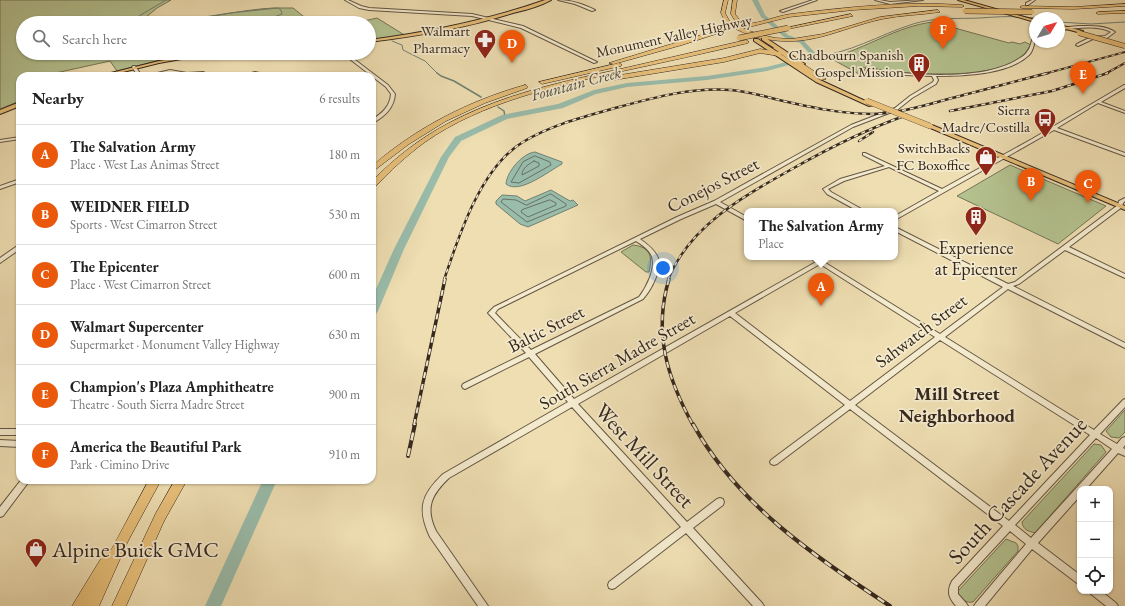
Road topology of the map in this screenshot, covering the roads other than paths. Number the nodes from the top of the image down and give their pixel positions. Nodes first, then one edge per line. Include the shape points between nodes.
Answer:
1 (346, 0) edge
2 (549, 0) edge
3 (559, 0) edge
4 (726, 0) edge
5 (735, 0) edge
6 (814, 0) edge
7 (876, 0) edge
8 (922, 0) edge
9 (960, 0) edge
10 (1034, 0) edge
11 (968, 2) junction
12 (1027, 4) dead end
13 (1125, 4) edge
14 (964, 8) junction
15 (593, 10) dead end
16 (782, 11) dead end
17 (938, 11) junction
18 (1125, 11) edge
19 (733, 14) junction
20 (1029, 18) edge
21 (492, 19) junction
22 (726, 19) junction
23 (1029, 19) edge
24 (762, 22) junction
25 (742, 25) junction
26 (1068, 28) joint
27 (1065, 29) edge
28 (705, 36) junction
29 (758, 38) junction
30 (376, 40) edge
31 (789, 42) junction
32 (1078, 45) dead end
33 (1125, 45) edge
34 (1032, 48) edge
35 (782, 53) junction
36 (746, 54) junction
37 (174, 60) edge
38 (353, 60) edge
39 (595, 62) dead end
40 (134, 67) junction
41 (867, 70) dead end
42 (116, 72) edge
43 (137, 72) edge
44 (165, 72) edge
45 (181, 72) edge
46 (369, 72) edge
47 (574, 74) junction
48 (934, 76) junction
49 (376, 77) edge
50 (823, 79) joint
51 (1125, 86) edge
52 (510, 98) junction
53 (1098, 102) junction
54 (869, 103) junction
55 (16, 106) edge
56 (0, 112) edge
57 (1125, 112) edge
58 (376, 119) edge
59 (1053, 128) junction
60 (16, 139) edge
61 (0, 141) edge
62 (865, 154) dead end
63 (1125, 155) edge
64 (1002, 157) junction
65 (889, 166) junction
66 (376, 167) edge
67 (376, 181) edge
68 (16, 182) edge
69 (0, 188) edge
70 (942, 191) junction
71 (1125, 199) edge
72 (716, 202) junction
73 (1122, 207) edge
74 (857, 208) edge
75 (744, 216) edge
76 (898, 216) edge
77 (898, 230) edge
78 (636, 239) junction
79 (1064, 247) junction
80 (16, 249) edge
81 (817, 260) edge
82 (823, 260) edge
83 (0, 262) edge
84 (820, 262) junction
85 (1125, 276) edge
86 (1008, 286) junction
87 (492, 310) joint
88 (730, 313) junction
89 (940, 337) junction
90 (1125, 346) edge
91 (530, 353) junction
92 (465, 386) dead end
93 (1125, 402) edge
94 (574, 404) junction
95 (849, 405) junction
96 (0, 432) edge
97 (16, 432) edge
98 (1095, 434) junction
99 (1125, 440) edge
100 (0, 443) edge
101 (16, 444) edge
102 (1118, 449) junction
103 (1125, 453) edge
104 (774, 462) dead end
105 (23, 484) edge
106 (153, 484) edge
107 (179, 484) edge
108 (1085, 486) edge
109 (1077, 494) edge
110 (720, 502) dead end
111 (137, 512) junction
112 (0, 513) edge
113 (1009, 526) junction
114 (688, 527) junction
115 (1032, 543) junction
116 (1077, 578) edge
117 (612, 585) dead end
118 (1098, 594) edge
119 (79, 606) edge
120 (92, 606) edge
121 (119, 606) edge
122 (483, 606) edge
123 (759, 606) edge
124 (963, 606) edge
125 (979, 606) edge
126 (1113, 606) edge

1 - 21 street via 369,9 464,14
2 - 21 main road
3 - 15 street
4 - 22 highway via 723,13
5 - 19 highway
6 - 16 street
7 - 8 street via 888,3
9 - 11 main road
10 - 12 street
11 - 20 main road, bridge
11 - 23 main road, bridge
13 - 14 highway, Monument Valley Highway via 1074,8
14 - 17 highway, Monument Valley Highway
14 - 18 highway, Monument Valley Highway, bridge via 1081,13
14 - 24 highway via 936,4 879,6 775,18
14 - 47 highway, Monument Valley Highway, bridge via 916,7 876,11
17 - 31 highway via 879,19 809,40
17 - 52 highway, Monument Valley Highway via 870,16 548,87
19 - 24 highway via 746,20
19 - 25 highway
21 - 30 main road
21 - 39 street via 519,25
22 - 28 highway via 725,29
22 - 29 highway via 735,27
24 - 25 highway via 751,26
24 - 29 highway via 758,29
25 - 29 highway
26 - 32 street via 1095,27 1113,32 1106,37 1092,38
26 - 33 main road, bridge
27 - 33 main road, bridge
28 - 29 highway via 731,33
28 - 47 highway
29 - 31 highway
29 - 35 highway
29 - 35 highway
29 - 35 main road
29 - 36 highway via 754,49
31 - 35 highway
34 - 48 street via 1028,55 1010,65 983,72
35 - 36 highway via 765,51
35 - 50 highway
35 - 54 main road via 812,77
36 - 52 highway
37 - 40 main road
38 - 46 street
40 - 42 main road
40 - 43 street
41 - 48 street
44 - 45 street
47 - 66 highway, Monument Valley Highway via 510,92 463,110 410,139
48 - 72 street, Conejos Street via 935,83 896,109 852,126
49 - 58 street via 388,86 393,94 392,104
50 - 54 main road
51 - 53 street
52 - 67 highway, Monument Valley Highway via 471,114 430,136 398,159
53 - 57 street
53 - 59 street
54 - 64 main road, bridge
55 - 56 main road
59 - 63 street
59 - 64 street
60 - 61 street
62 - 65 street
64 - 70 street
64 - 73 main road
65 - 70 street
65 - 74 street via 825,189
68 - 69 street
70 - 76 street
71 - 73 street, Sahwatch Street via 1121,202
72 - 75 street
72 - 78 street, Conejos Street
73 - 79 street, Sahwatch Street
77 - 86 street
78 - 87 street, Conejos Street
78 - 91 street, Baltic Street via 652,253 656,263 650,286 641,298
79 - 85 street
79 - 86 street, Sahwatch Street via 1017,283
80 - 83 street
81 - 84 street
82 - 84 street, South Sierra Madre Street
84 - 88 street, South Sierra Madre Street
84 - 89 street
86 - 89 street, Sahwatch Street
86 - 90 street
87 - 91 street, West Mill Street via 491,313
88 - 94 street, South Sierra Madre Street
88 - 95 street
89 - 95 street, Sahwatch Street
89 - 98 street
91 - 92 street, Baltic Street
91 - 94 street, West Mill Street
93 - 98 street, South Cascade Avenue
94 - 114 street, West Mill Street
94 - 122 street, South Sierra Madre Street via 446,476 437,484 428,499 425,514 427,523
95 - 104 street, Sahwatch Street
95 - 113 street
96 - 97 street
98 - 102 street
98 - 113 street, South Cascade Avenue
99 - 102 street
100 - 101 street
102 - 103 street
102 - 108 street
105 - 112 street
106 - 111 highway
107 - 121 highway via 160,517
109 - 115 street
110 - 114 street
111 - 119 highway
111 - 120 highway
113 - 115 street
113 - 124 street, South Cascade Avenue via 955,584 954,596
114 - 117 street
114 - 123 street, West Mill Street
115 - 116 street
115 - 125 street
118 - 126 street

